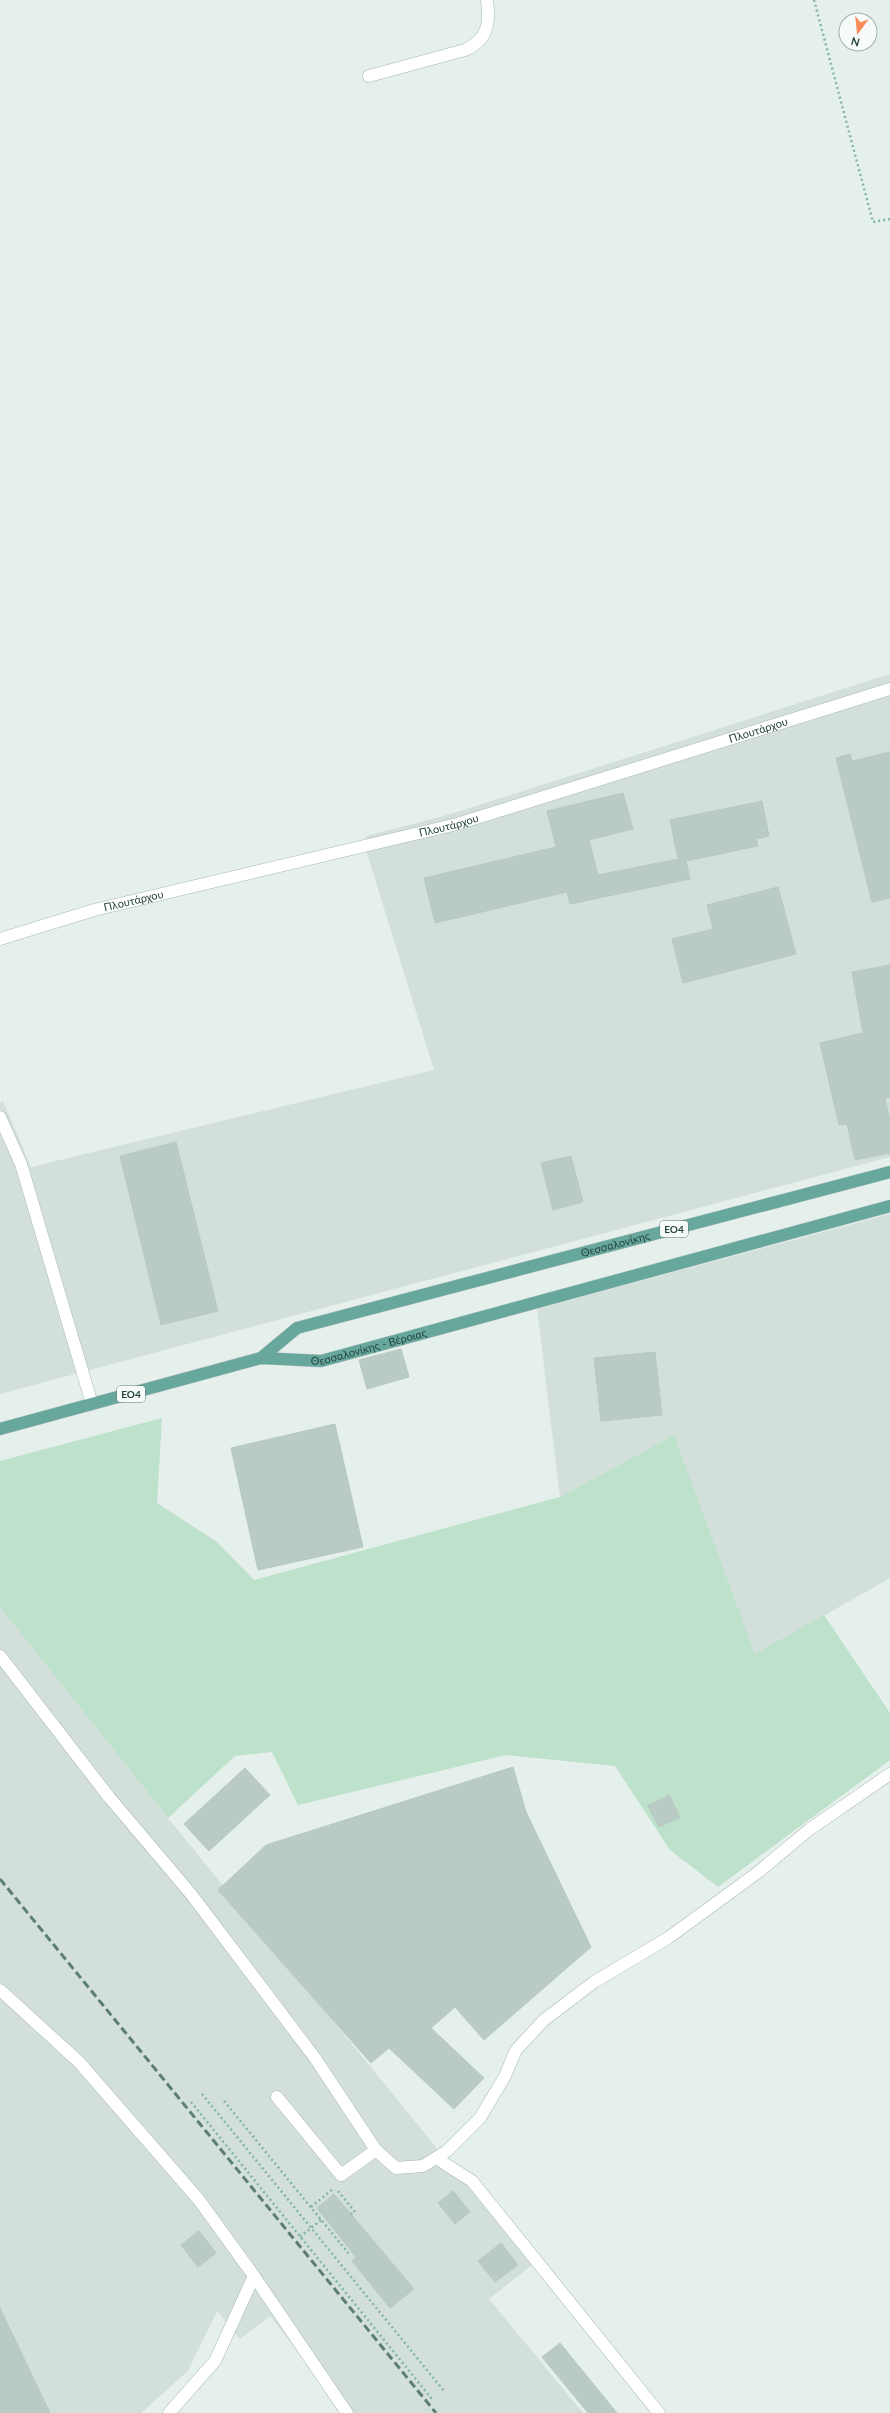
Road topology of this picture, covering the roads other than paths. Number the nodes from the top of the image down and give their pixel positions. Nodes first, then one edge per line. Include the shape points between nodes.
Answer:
1 (487, 0) edge
2 (369, 76) dead end
3 (890, 689) edge
4 (0, 939) edge
5 (0, 1117) edge
6 (3, 1134) edge
7 (890, 1172) edge
8 (890, 1206) edge
9 (457, 1286) joint
10 (261, 1358) junction
11 (92, 1404) junction
12 (0, 1429) edge
13 (0, 1656) edge
14 (890, 1774) edge
15 (0, 1990) edge
16 (277, 2097) dead end
17 (376, 2150) junction
18 (436, 2158) junction
19 (254, 2276) junction
20 (169, 2413) edge
21 (347, 2413) edge
22 (659, 2413) edge

1 - 2 street via 488,24 478,45
3 - 4 street, Πλουτάρχου via 457,824 94,910
5 - 6 street
6 - 11 street via 21,1164
7 - 9 main road, Θεσσαλονίκης / ΕΟ4
8 - 10 main road, Θεσσαλονίκης - Βέροιας / ΕΟ4 via 321,1361
9 - 10 main road, Θεσσαλονίκης - Βέροιας / ΕΟ4 via 297,1328
10 - 11 main road, Θεσσαλονίκης - Βέροιας / ΕΟ4
11 - 12 main road, Θεσσαλονίκης - Βέροιας / ΕΟ4
13 - 17 street via 109,1797 191,1894 315,2058
14 - 18 street via 810,1829 757,1874 668,1938 594,1982 544,2020 516,2050 505,2076 480,2118 447,2151
15 - 19 street via 79,2062 199,2200
16 - 17 street via 342,2175
17 - 18 street via 396,2168 423,2166
18 - 22 street via 472,2181
19 - 20 street via 215,2361
19 - 21 street

